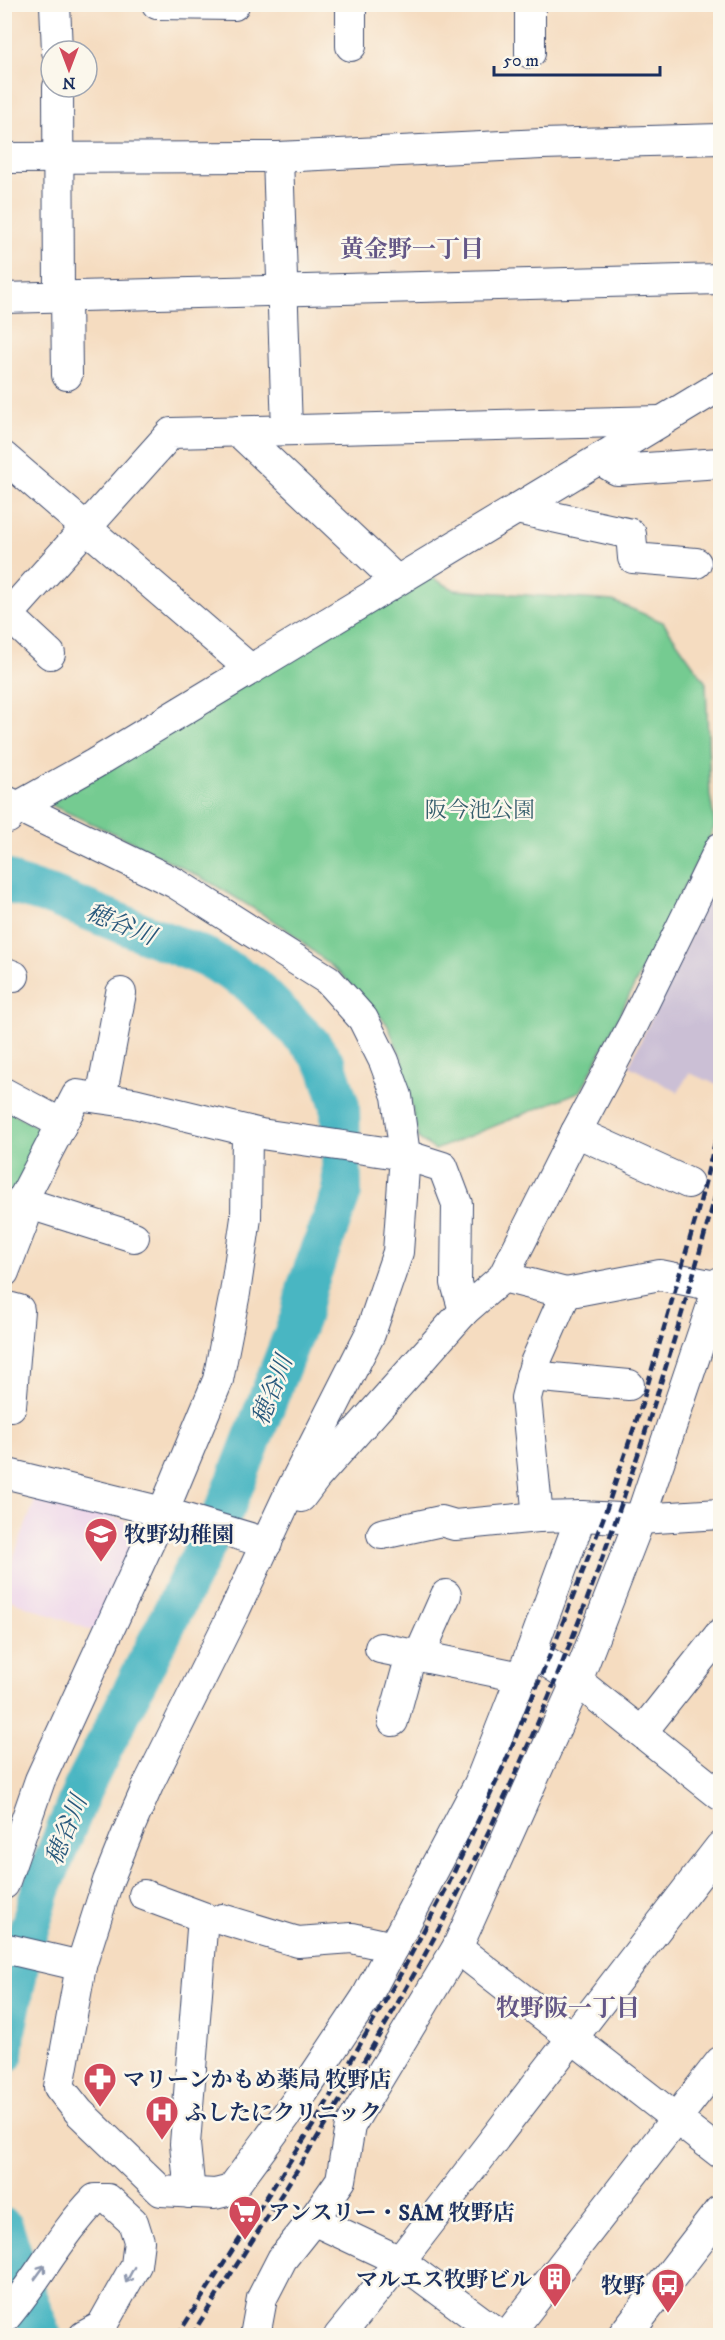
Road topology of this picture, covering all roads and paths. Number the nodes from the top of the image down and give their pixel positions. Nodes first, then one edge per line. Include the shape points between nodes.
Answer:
1 (55, 4) edge
2 (157, 4) edge
3 (351, 4) edge
4 (530, 4) edge
5 (234, 5) edge
6 (56, 39) edge
7 (351, 46) dead end
8 (530, 53) dead end
9 (58, 99) edge
10 (720, 140) edge
11 (60, 157) junction
12 (4, 158) edge
13 (278, 158) junction
14 (720, 279) edge
15 (281, 291) junction
16 (63, 296) junction
17 (4, 298) edge
18 (67, 375) dead end
19 (720, 386) edge
20 (663, 421) junction
21 (287, 430) junction
22 (238, 431) junction
23 (4, 457) edge
24 (599, 459) junction
25 (720, 464) edge
26 (517, 509) junction
27 (86, 528) junction
28 (696, 563) dead end
29 (396, 580) junction
30 (6, 614) edge
31 (50, 654) dead end
32 (249, 668) junction
33 (9, 809) edge
34 (720, 848) edge
35 (121, 993) dead end
36 (4, 1093) edge
37 (101, 1098) junction
38 (62, 1124) junction
39 (254, 1132) junction
40 (576, 1132) junction
41 (405, 1155) junction
42 (688, 1183) dead end
43 (14, 1206) edge
44 (134, 1237) dead end
45 (4, 1272) edge
46 (503, 1277) junction
47 (720, 1285) edge
48 (566, 1293) junction
49 (4, 1306) edge
50 (464, 1311) junction
51 (531, 1376) junction
52 (629, 1385) dead end
53 (4, 1406) edge
54 (4, 1473) edge
55 (165, 1513) junction
56 (720, 1514) edge
57 (581, 1516) junction
58 (538, 1517) junction
59 (640, 1519) junction
60 (382, 1534) dead end
61 (261, 1541) junction
62 (446, 1595) dead end
63 (720, 1634) edge
64 (381, 1648) dead end
65 (415, 1655) junction
66 (526, 1665) junction
67 (577, 1681) junction
68 (393, 1720) dead end
69 (642, 1732) junction
70 (720, 1795) edge
71 (720, 1846) edge
72 (4, 1884) edge
73 (144, 1894) dead end
74 (222, 1919) dead end
75 (393, 1947) junction
76 (4, 1948) edge
77 (457, 1948) junction
78 (77, 1965) junction
79 (573, 2038) junction
80 (720, 2062) edge
81 (676, 2118) junction
82 (720, 2153) edge
83 (190, 2193) junction
84 (720, 2212) edge
85 (313, 2220) junction
86 (400, 2261) junction
87 (4, 2319) edge
88 (84, 2336) edge
89 (255, 2336) edge
90 (339, 2336) edge
91 (501, 2336) edge
92 (507, 2336) edge
93 (624, 2336) edge

1 - 6 street
2 - 5 street
3 - 7 street
4 - 8 street
9 - 11 street
10 - 13 street via 542,144
11 - 12 street
11 - 13 street
11 - 16 street
13 - 15 street
14 - 15 street
15 - 16 street
15 - 21 street
16 - 17 street
16 - 18 street
19 - 20 street
20 - 21 street
20 - 24 street
21 - 22 street
22 - 27 street via 171,433
22 - 29 street
23 - 27 street
24 - 25 street via 617,470
24 - 26 street
26 - 28 street via 631,534 633,558
26 - 29 street
27 - 30 street
27 - 32 street
29 - 32 street
30 - 31 street
32 - 33 street via 94,764
33 - 41 street via 175,883 328,980 363,1019 384,1061 397,1096
34 - 40 street
35 - 37 street
36 - 38 street
37 - 38 street via 77,1095
37 - 39 street
38 - 43 street
39 - 41 street
39 - 55 street via 246,1218 218,1380
40 - 42 street
40 - 46 street
41 - 50 street via 443,1167 457,1204 456,1283
41 - 61 street via 398,1252 370,1334
43 - 44 street
43 - 45 street via 24,1220
46 - 48 street
46 - 50 street
47 - 48 street via 660,1275
47 - 59 street
48 - 51 street
49 - 53 street via 19,1310 11,1406
50 - 61 street
51 - 52 street
51 - 58 street via 526,1398
54 - 55 street
55 - 61 street
55 - 72 street via 40,1780
56 - 59 street
57 - 58 street
57 - 59 street
57 - 66 street
58 - 60 street via 455,1525 441,1521
59 - 67 street
61 - 78 street via 148,1783
62 - 65 street
63 - 69 street
64 - 65 street
65 - 66 street
65 - 68 street
66 - 67 street
66 - 75 street via 479,1784
67 - 69 street
67 - 77 street
69 - 70 street
71 - 79 street
73 - 83 street via 202,1917 185,2144
74 - 75 street via 298,1942 352,1938
75 - 83 street via 366,1998 317,2073 231,2190
76 - 78 street
77 - 79 street
77 - 85 street via 350,2126 340,2180
78 - 83 street via 59,2087 79,2112 161,2191
79 - 81 street
79 - 86 street
80 - 81 street
81 - 82 street
81 - 92 street
84 - 93 main road
85 - 86 street
85 - 89 street via 282,2259 262,2298
86 - 90 street
86 - 91 street
87 -> 88 street via 79,2215 94,2199 108,2199 133,2222 139,2241 136,2265 101,2327

